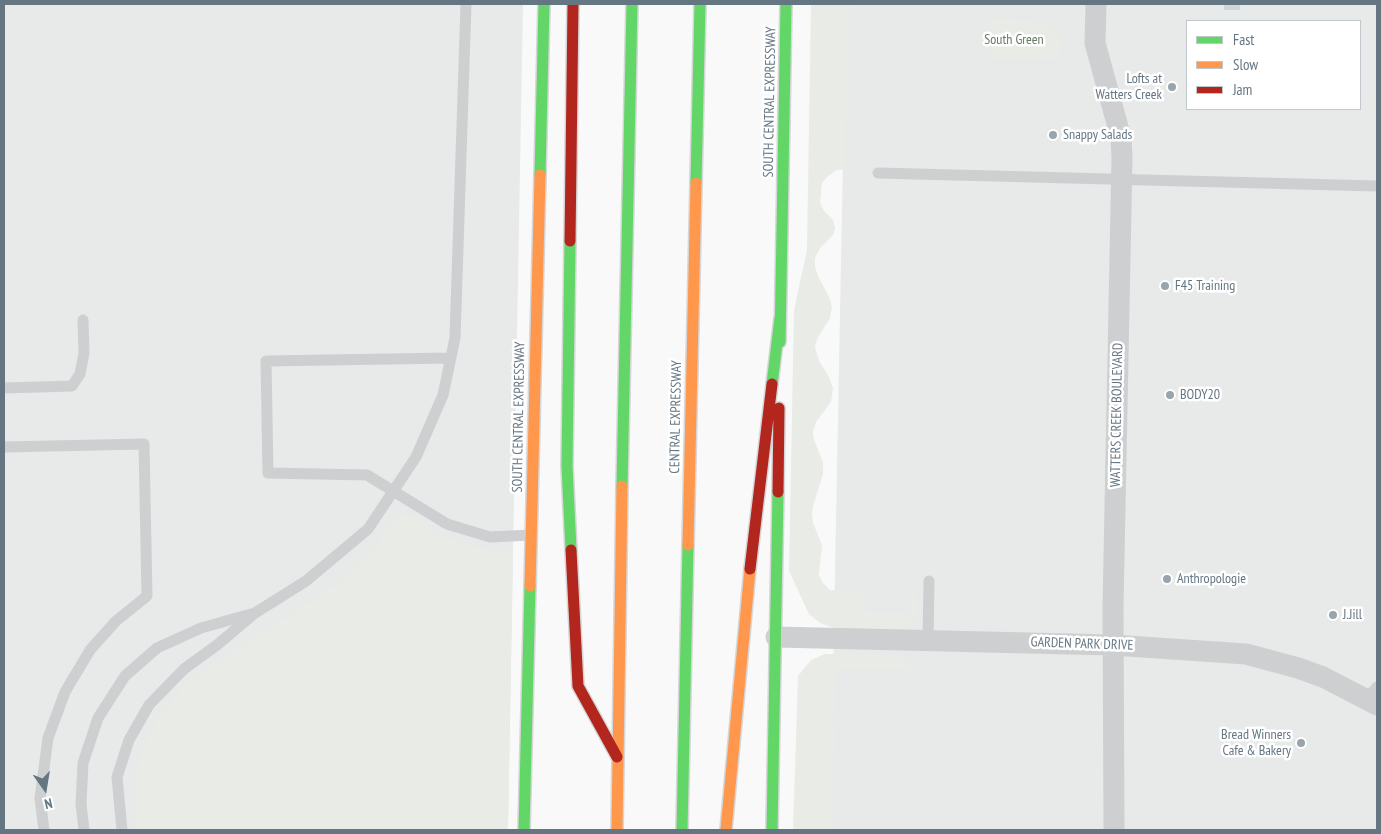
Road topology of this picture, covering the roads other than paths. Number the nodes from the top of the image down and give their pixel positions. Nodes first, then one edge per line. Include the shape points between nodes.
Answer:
1 (466, 4) edge
2 (544, 4) edge
3 (573, 4) edge
4 (632, 4) edge
5 (700, 4) edge
6 (786, 4) edge
7 (1096, 4) edge
8 (878, 173) dead end
9 (1122, 179) junction
10 (1377, 186) edge
11 (780, 318) junction
12 (83, 320) dead end
13 (451, 358) junction
14 (4, 388) edge
15 (4, 447) edge
16 (393, 491) junction
17 (531, 535) junction
18 (929, 581) dead end
19 (255, 613) junction
20 (776, 637) junction
21 (928, 640) junction
22 (1113, 644) junction
23 (1374, 697) edge
24 (618, 758) junction
25 (44, 830) edge
26 (84, 830) edge
27 (122, 830) edge
28 (524, 830) edge
29 (617, 830) edge
30 (682, 830) edge
31 (726, 830) edge
32 (772, 830) edge
33 (1114, 830) edge

1 - 13 lane via 458,292
2 - 17 main road, SOUTH CENTRAL EXPRESSWAY
3 - 24 main road via 567,466 578,686
4 - 24 main road
5 - 30 main road, CENTRAL EXPRESSWAY
6 - 11 main road, SOUTH CENTRAL EXPRESSWAY
7 - 9 street, WATTERS CREEK BOULEVARD via 1095,43 1121,138
8 - 9 lane
9 - 10 lane
9 - 22 street, WATTERS CREEK BOULEVARD
11 - 20 main road, SOUTH CENTRAL EXPRESSWAY
11 - 31 main road via 748,586
12 - 14 lane via 84,353 80,374 72,386
13 - 16 lane via 443,395 416,457
13 - 16 lane via 266,361 268,473 367,475
15 - 25 lane via 144,444 146,596 116,621 90,650 65,692 48,738 40,798
16 - 17 lane via 447,524 490,537
16 - 19 lane via 368,529 306,582
17 - 28 main road, SOUTH CENTRAL EXPRESSWAY
18 - 21 lane
19 - 26 lane via 201,628 156,648 125,676 98,718 83,763 81,804
19 - 27 lane via 184,669 149,704 129,740 117,777
20 - 21 street, GARDEN PARK DRIVE
20 - 32 main road, SOUTH CENTRAL EXPRESSWAY
21 - 22 street, GARDEN PARK DRIVE
22 - 23 street, GARDEN PARK DRIVE via 1246,654 1298,668
22 - 33 street, WATTERS CREEK BOULEVARD
24 - 29 main road

